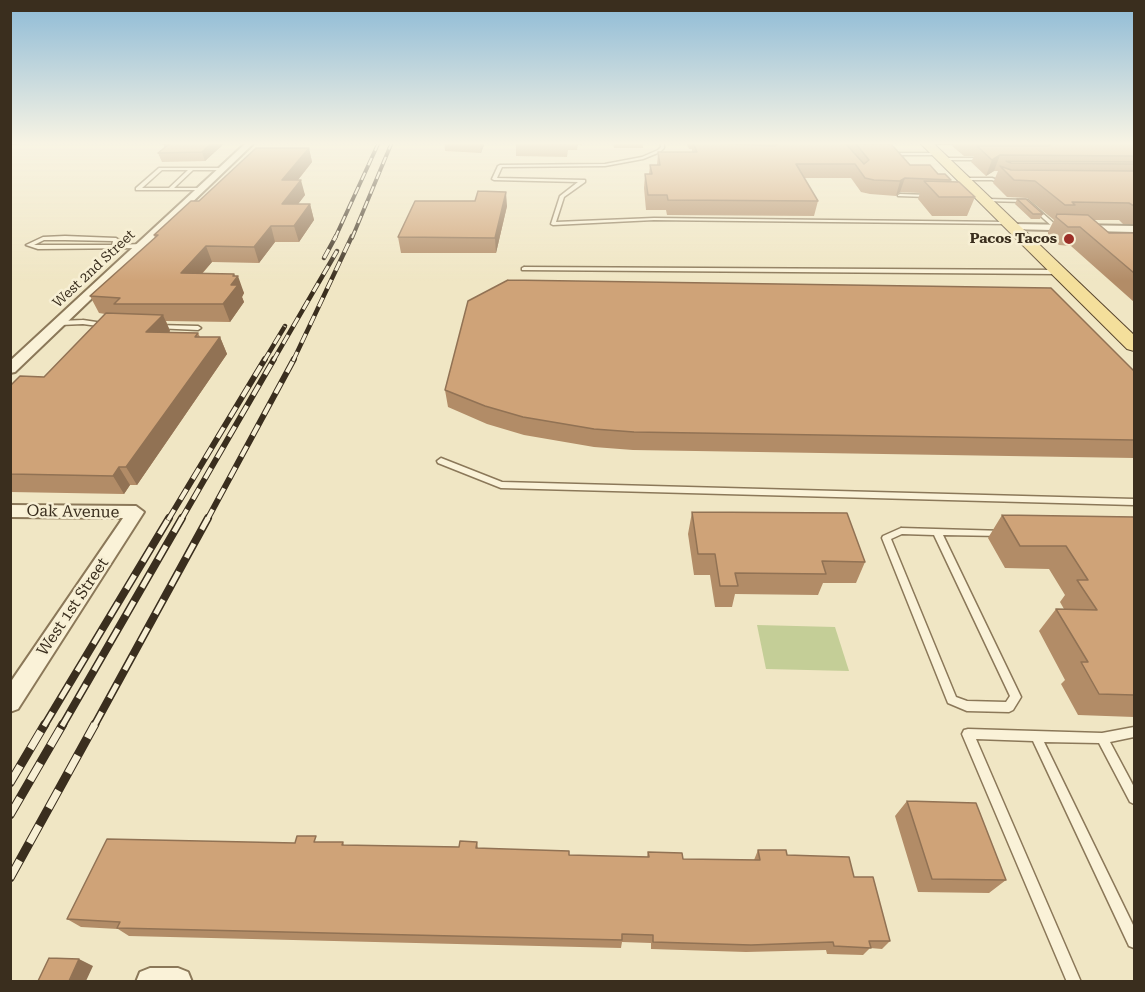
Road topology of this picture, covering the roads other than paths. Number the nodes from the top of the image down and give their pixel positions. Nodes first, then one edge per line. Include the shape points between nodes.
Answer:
1 (139, 188) edge
2 (573, 188) edge
3 (972, 188) edge
4 (170, 189) joint
5 (200, 189) joint
6 (900, 195) edge
7 (932, 196) edge
8 (982, 199) junction
9 (1011, 225) junction
10 (1056, 228) junction
11 (1127, 230) edge
12 (114, 246) junction
13 (141, 246) junction
14 (524, 269) dead end
15 (1060, 272) junction
16 (60, 322) junction
17 (103, 325) junction
18 (112, 325) edge
19 (144, 326) edge
20 (198, 328) dead end
21 (96, 332) edge
22 (1134, 345) edge
23 (10, 369) edge
24 (441, 461) dead end
25 (1134, 502) edge
26 (11, 512) edge
27 (136, 512) joint
28 (937, 532) junction
29 (1018, 533) edge
30 (10, 702) edge
31 (1134, 732) edge
32 (1036, 736) junction
33 (1102, 738) junction
34 (1134, 798) edge
35 (1134, 941) edge
36 (150, 981) edge
37 (178, 981) edge
38 (1074, 981) edge

1 - 4 lane
2 - 9 lane via 562,196 553,224 654,219
3 - 8 main road
4 - 5 lane
5 - 13 street, West 2nd Street
6 - 7 lane
8 - 9 main road
8 - 10 lane via 1026,201
9 - 10 street
9 - 15 main road
10 - 11 street
12 - 12 lane via 116,240 65,238 43,239 29,245
12 - 13 lane
13 - 16 street, West 2nd Street
14 - 15 lane
15 - 22 main road
16 - 17 lane
16 - 23 street, West 2nd Street
17 - 18 lane
17 - 21 lane
19 - 20 lane
24 - 25 lane via 501,485
26 - 27 street, Oak Avenue
27 - 30 street, West 1st Street
28 - 28 lane via 900,531 886,538 952,700 967,706 1009,707 1016,697
28 - 29 lane
31 - 33 lane
32 - 33 lane
32 - 35 lane
32 - 38 lane via 969,734
33 - 34 lane
36 - 37 street

